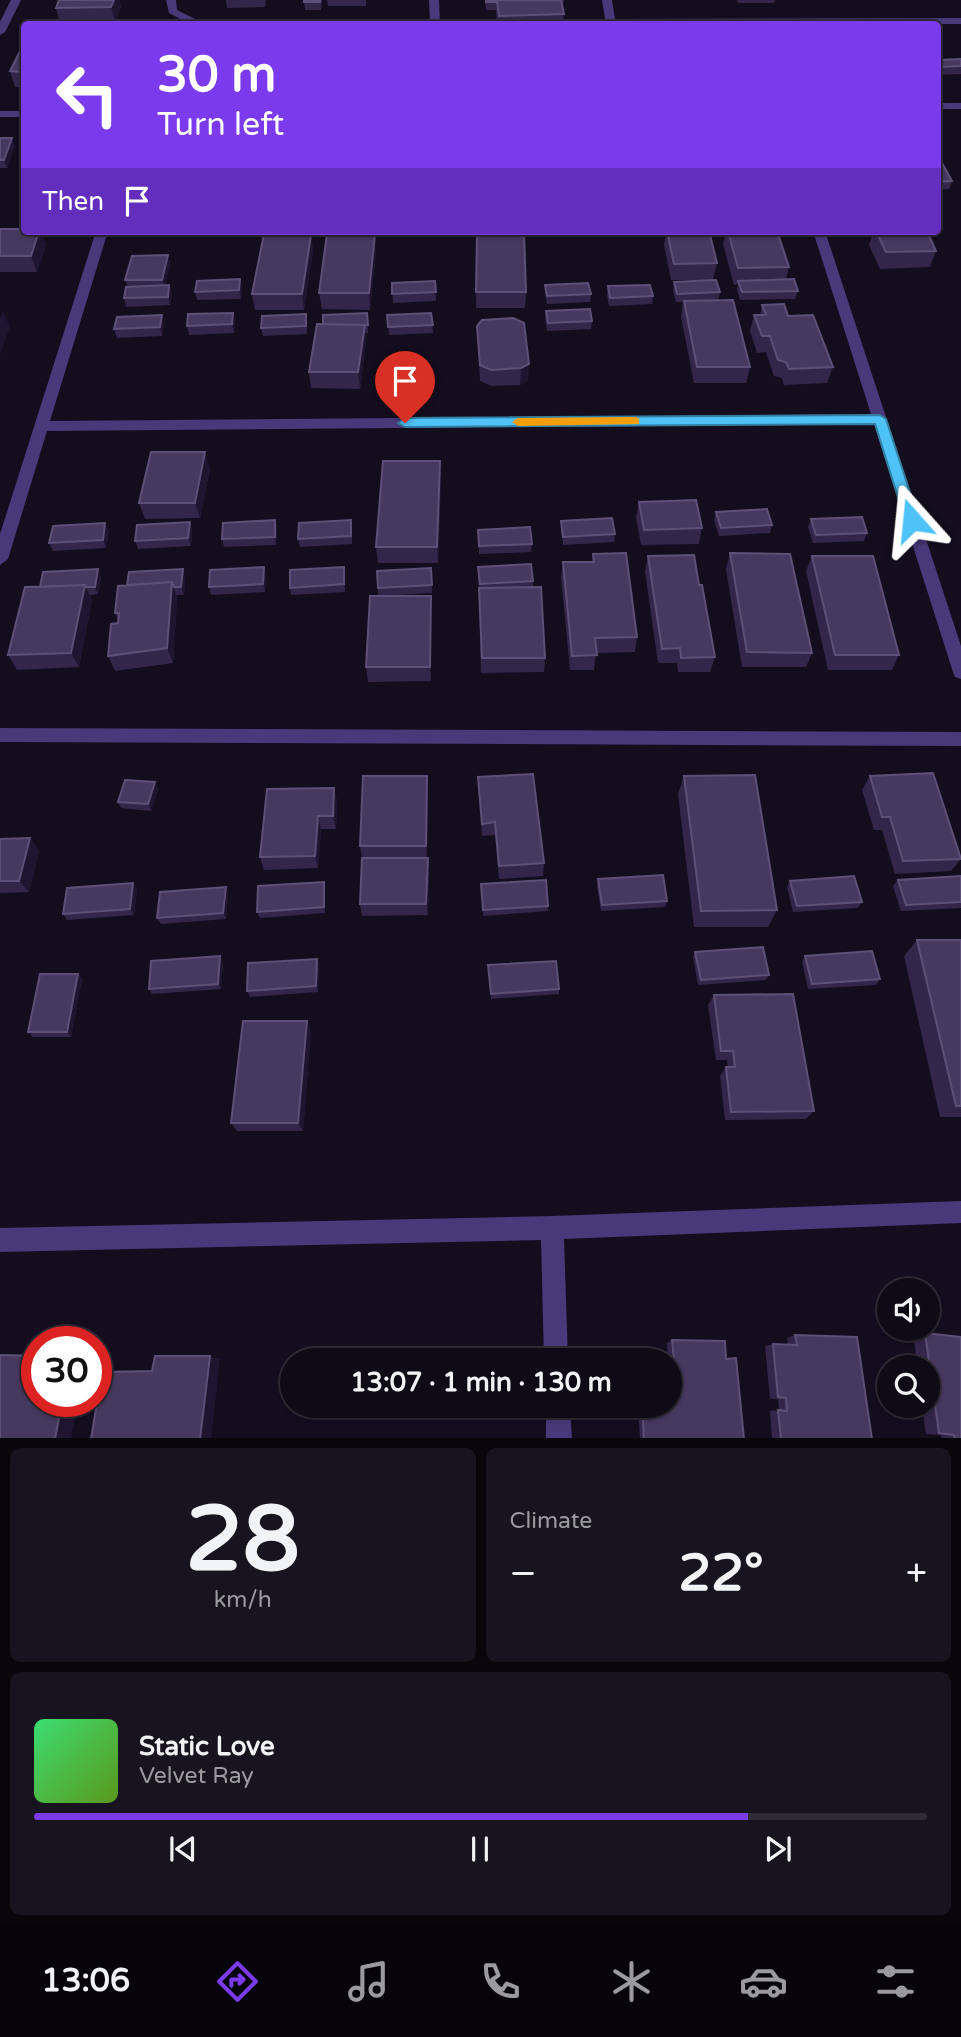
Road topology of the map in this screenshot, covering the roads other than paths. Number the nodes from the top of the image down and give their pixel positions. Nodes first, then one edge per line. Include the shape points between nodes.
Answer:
1 (16, 0) edge
2 (171, 0) edge
3 (434, 0) edge
4 (607, 0) edge
5 (191, 21) edge
6 (435, 21) edge
7 (611, 21) edge
8 (941, 21) edge
9 (961, 21) edge
10 (0, 32) edge
11 (941, 106) edge
12 (961, 106) edge
13 (0, 114) edge
14 (21, 114) edge
15 (102, 235) edge
16 (821, 235) edge
17 (880, 419) junction
18 (42, 425) junction
19 (0, 559) edge
20 (961, 672) edge
21 (0, 735) edge
22 (961, 739) edge
23 (961, 1212) edge
24 (552, 1228) junction
25 (0, 1240) edge
26 (556, 1348) edge
27 (558, 1418) edge
28 (559, 1438) edge

1 - 10 street
2 - 5 street via 172,11
3 - 6 street
4 - 7 street
8 - 9 street
11 - 12 street
13 - 14 street
15 - 18 street
16 - 17 street
17 - 18 street
17 - 20 street
18 - 19 street
21 - 22 street
23 - 24 street
24 - 25 street
24 - 26 street
27 - 28 street

